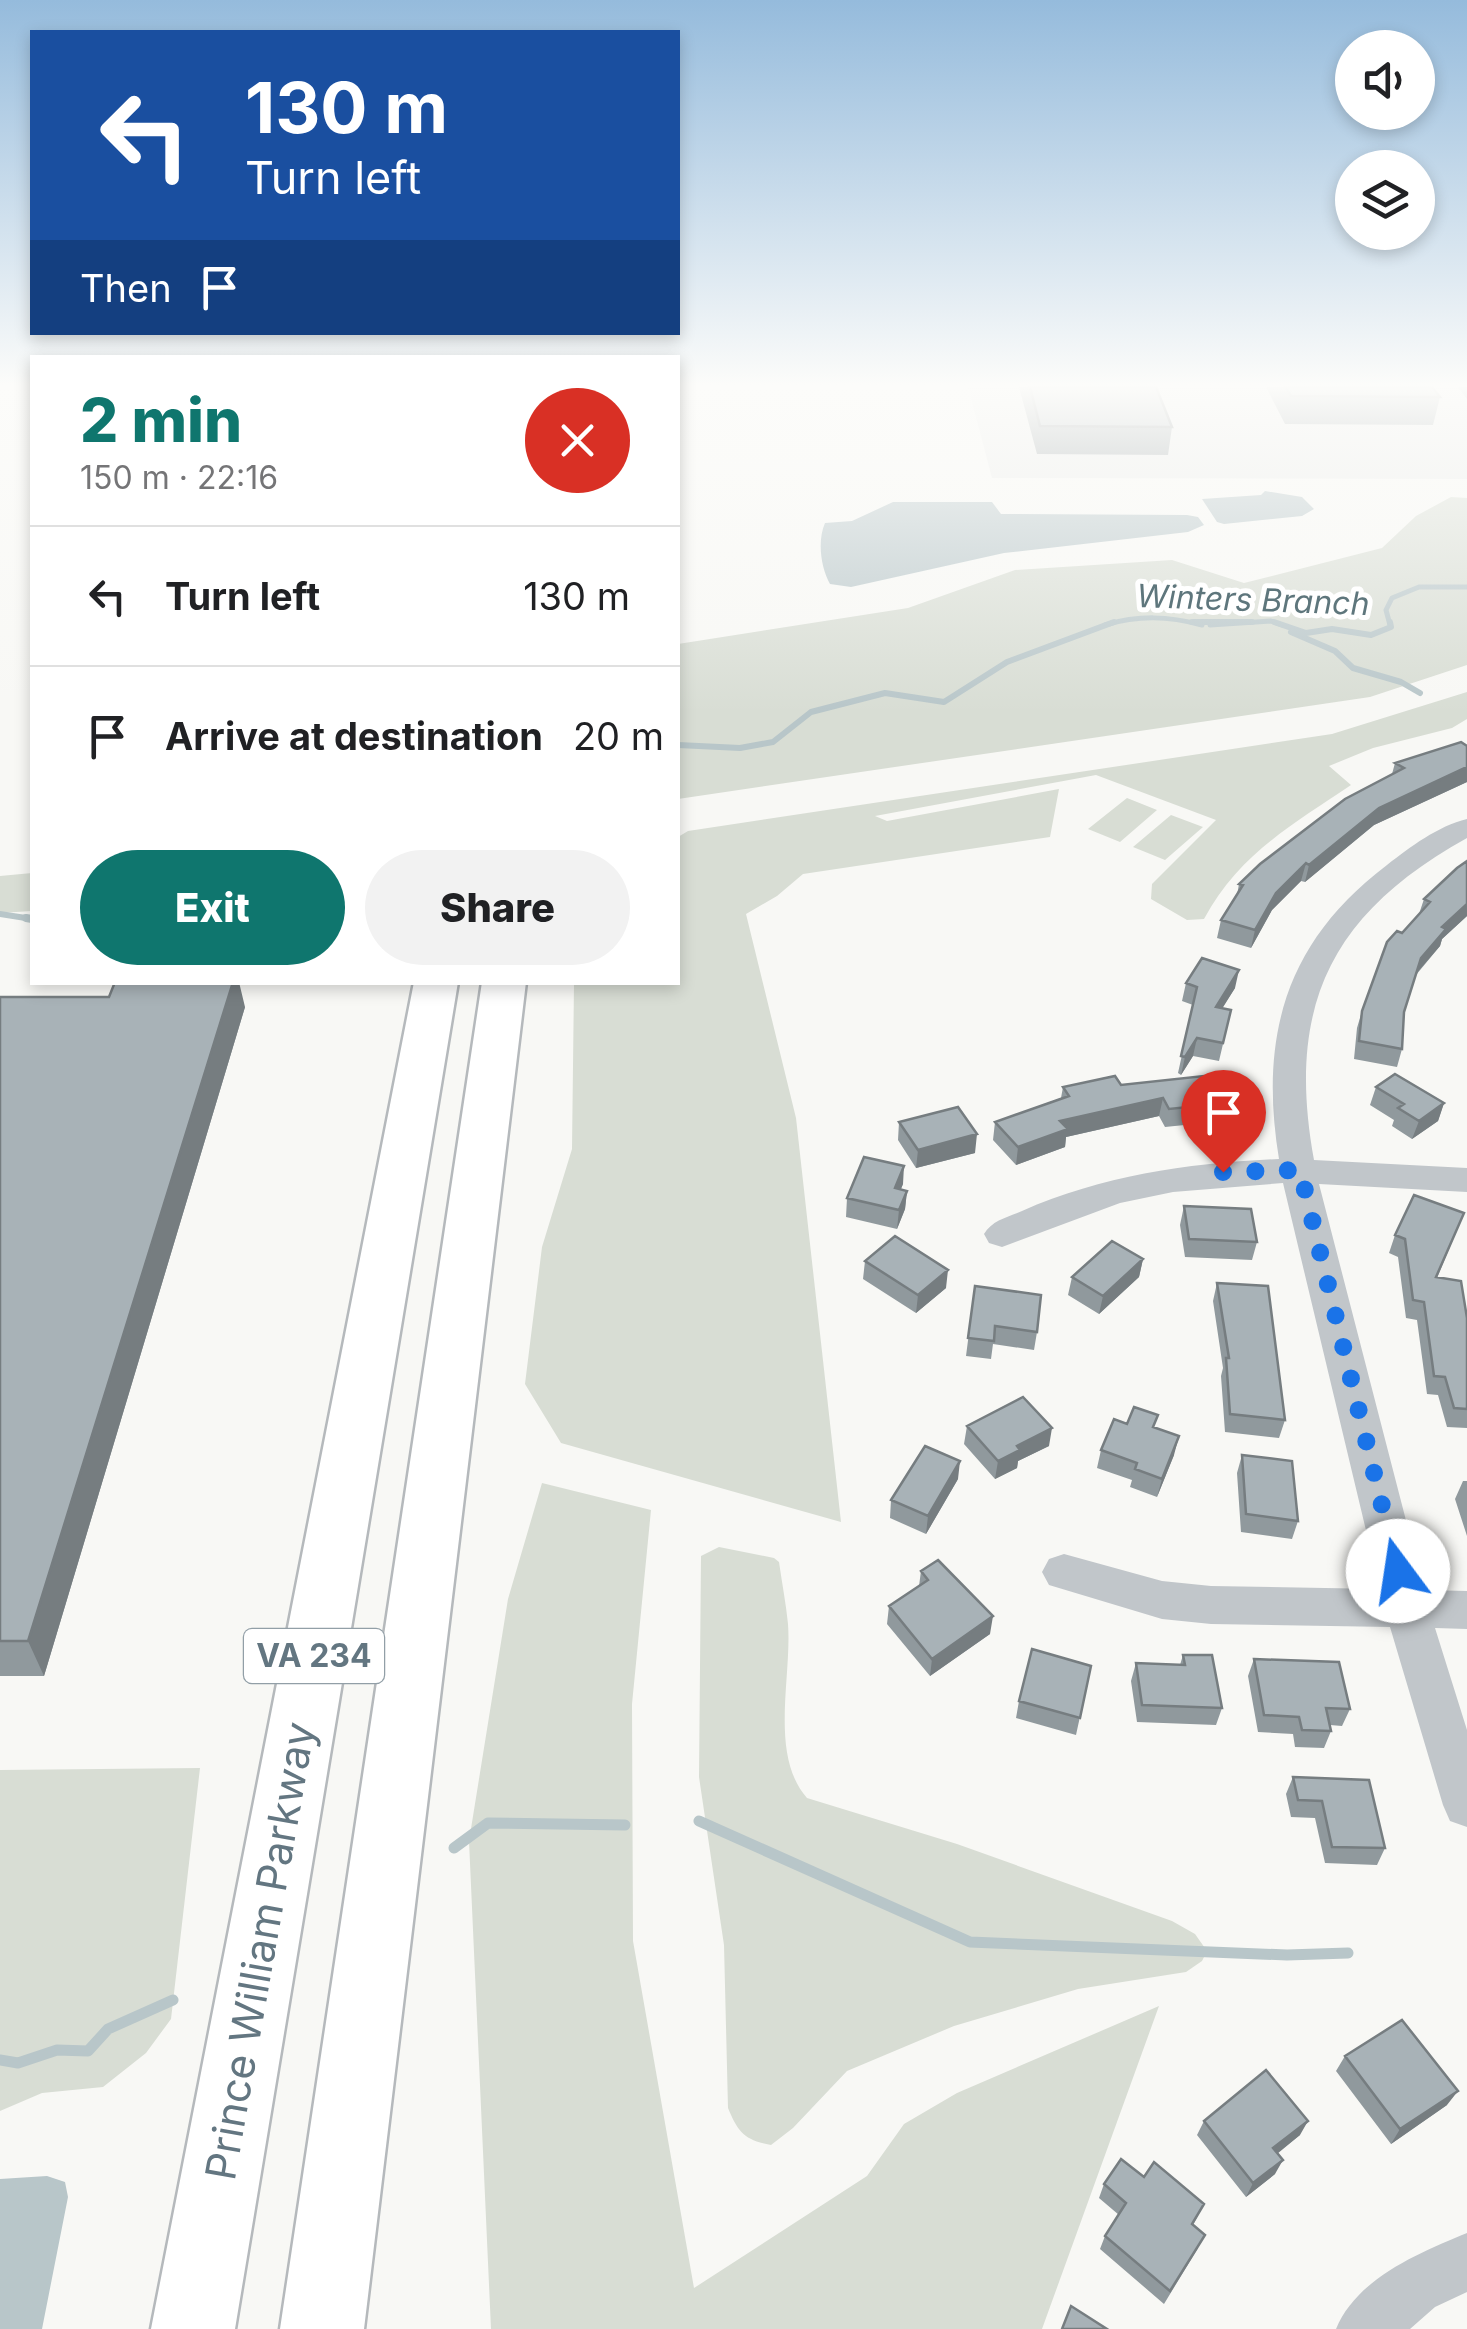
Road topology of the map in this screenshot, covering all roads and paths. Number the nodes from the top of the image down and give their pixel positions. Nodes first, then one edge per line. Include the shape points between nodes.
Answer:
1 (1467, 827) edge
2 (435, 985) edge
3 (504, 985) edge
4 (1300, 1170) junction
5 (1467, 1180) edge
6 (1002, 1234) dead end
7 (1064, 1572) dead end
8 (1407, 1607) junction
9 (1467, 1610) edge
10 (1467, 1805) edge
11 (1467, 2262) edge
12 (193, 2329) edge
13 (322, 2329) edge
14 (1366, 2329) edge

1 - 4 street via 1385,880 1352,912 1310,975 1290,1044
2 - 12 highway, Prince William Parkway / VA 234
3 - 13 highway, VA 234
4 - 5 street
4 - 6 street via 1197,1173 1141,1183 1046,1212
4 - 8 street
7 - 8 street via 1162,1600 1211,1605
8 - 9 street
8 - 10 street
11 - 14 street via 1415,2287

